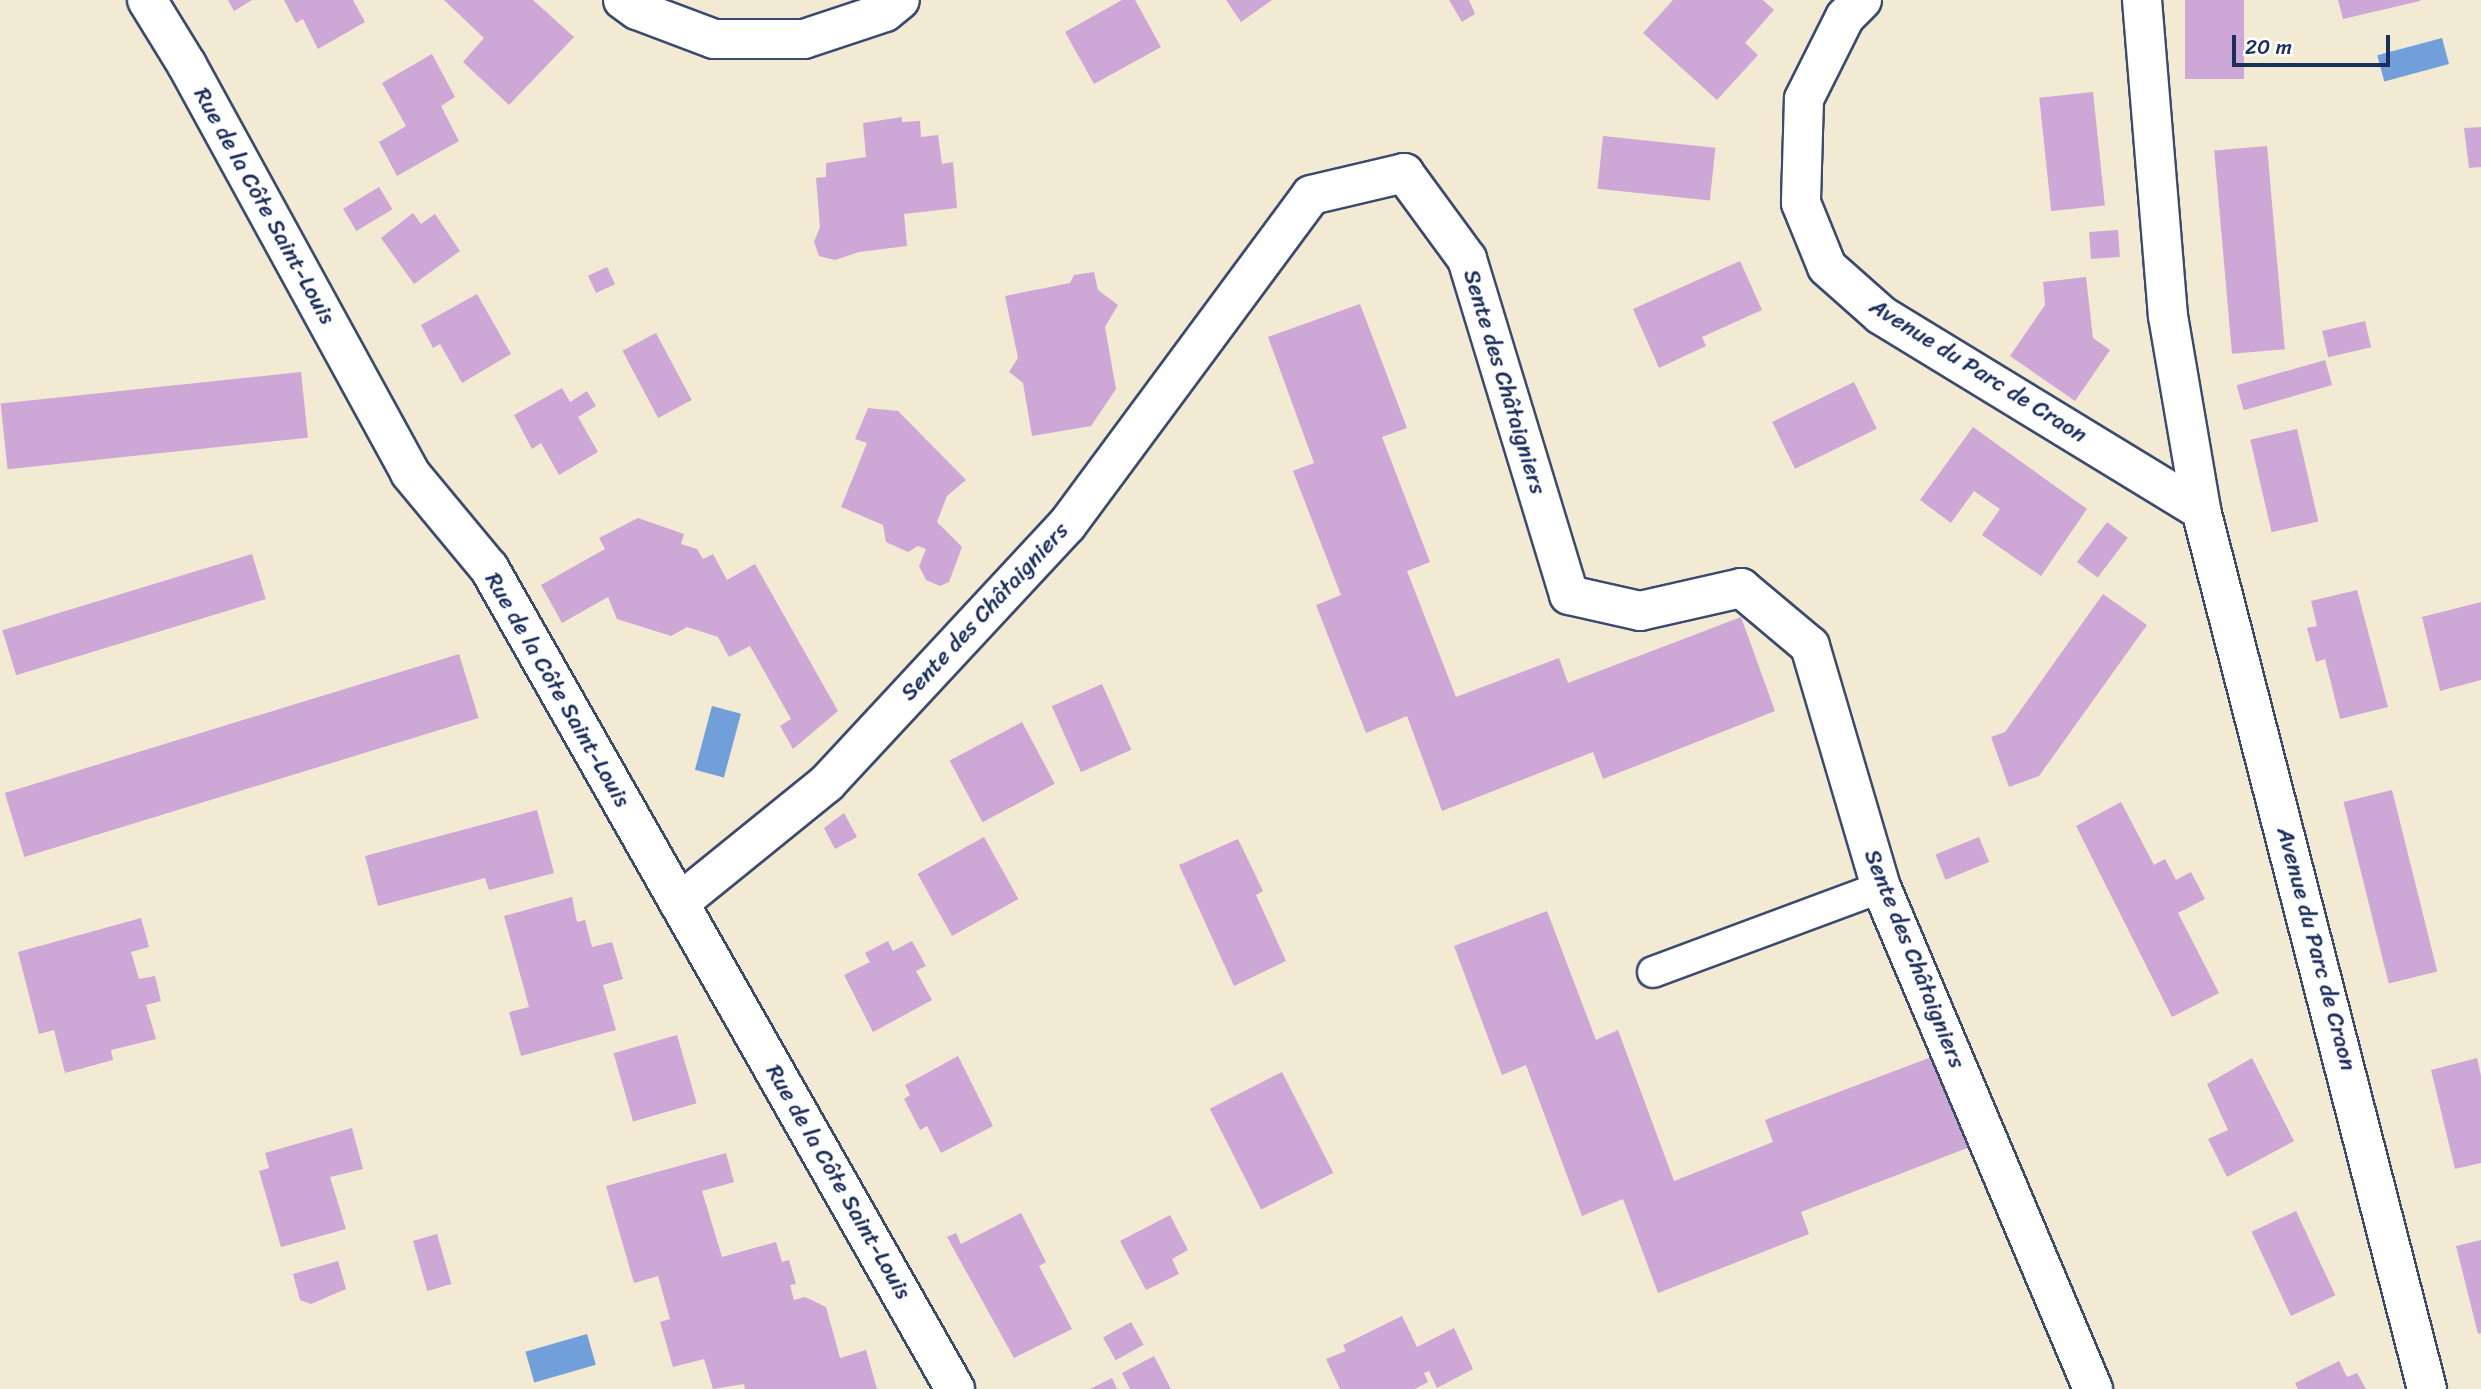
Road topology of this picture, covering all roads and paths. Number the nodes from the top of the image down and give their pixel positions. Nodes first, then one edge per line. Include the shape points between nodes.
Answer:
1 (147, 0) edge
2 (623, 0) edge
3 (900, 0) edge
4 (1862, 0) edge
5 (2142, 0) edge
6 (2201, 510) junction
7 (1881, 887) junction
8 (679, 903) junction
9 (1653, 972) dead end
10 (956, 1389) edge
11 (2092, 1389) edge
12 (2427, 1389) edge

1 - 8 street, Rue de la Côte Saint-Louis via 194,77 410,472 489,568
2 - 3 street via 637,10 714,39 804,39 885,12
4 - 6 street, Avenue du Parc de Craon via 1845,18 1804,99 1801,203 1827,267 1881,315
5 - 6 street, Avenue du Parc de Craon via 2168,316
6 - 12 street, Avenue du Parc de Craon
7 - 8 street, Sente des Châtaigniers via 1810,646 1741,588 1640,611 1569,595 1467,259 1404,173 1311,195 1067,525 827,783
7 - 9 lane
7 - 11 street, Sente des Châtaigniers
8 - 10 street, Rue de la Côte Saint-Louis

